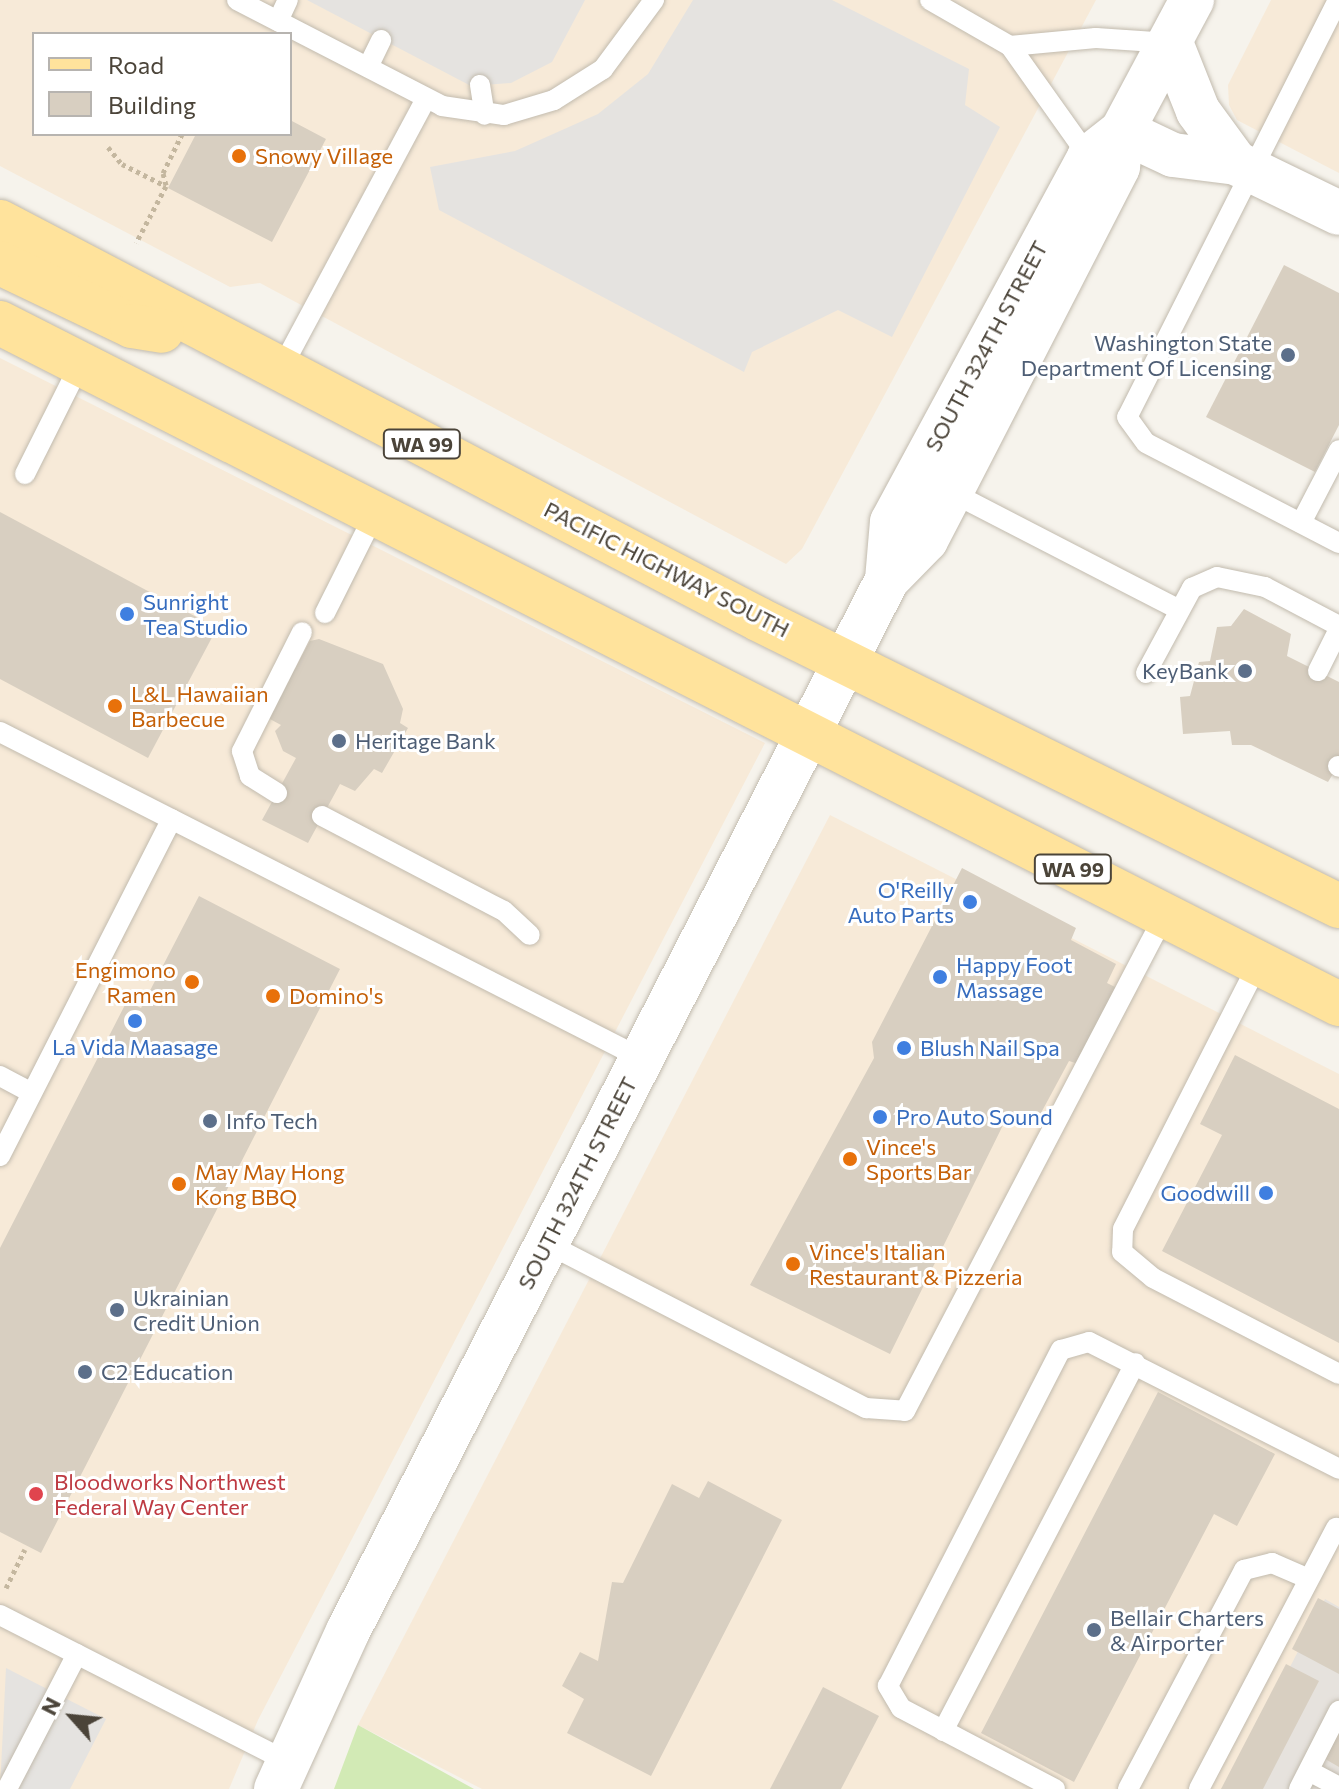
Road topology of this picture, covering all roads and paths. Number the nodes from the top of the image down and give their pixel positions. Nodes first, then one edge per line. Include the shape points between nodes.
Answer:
1 (237, 0) edge
2 (288, 0) edge
3 (654, 0) edge
4 (930, 0) edge
5 (1192, 0) edge
6 (1338, 0) edge
7 (278, 21) junction
8 (381, 40) dead end
9 (1171, 43) junction
10 (1010, 46) junction
11 (368, 67) junction
12 (480, 85) dead end
13 (426, 99) junction
14 (485, 115) junction
15 (181, 136) edge
16 (1105, 144) junction
17 (108, 147) dead end
18 (1244, 166) junction
19 (166, 186) junction
20 (1339, 213) edge
21 (0, 222) edge
22 (136, 243) dead end
23 (0, 263) edge
24 (0, 323) edge
25 (227, 343) junction
26 (80, 364) junction
27 (280, 371) junction
28 (1339, 450) edge
29 (25, 474) dead end
30 (951, 492) junction
31 (374, 515) junction
32 (1301, 523) junction
33 (1339, 543) edge
34 (887, 580) junction
35 (1178, 609) junction
36 (325, 613) dead end
37 (1339, 627) edge
38 (302, 632) dead end
39 (847, 657) junction
40 (1318, 671) dead end
41 (1146, 673) dead end
42 (0, 732) edge
43 (807, 736) junction
44 (277, 793) dead end
45 (322, 816) dead end
46 (172, 819) junction
47 (1339, 906) edge
48 (1164, 916) junction
49 (530, 935) dead end
50 (1258, 964) junction
51 (1339, 1004) edge
52 (641, 1058) junction
53 (0, 1076) edge
54 (32, 1093) junction
55 (0, 1156) edge
56 (546, 1243) junction
57 (1135, 1363) junction
58 (1339, 1374) edge
59 (1339, 1469) edge
60 (1336, 1528) dead end
61 (25, 1549) dead end
62 (1309, 1579) junction
63 (0, 1599) edge
64 (0, 1615) edge
65 (77, 1654) junction
66 (1339, 1711) edge
67 (943, 1731) junction
68 (281, 1775) edge
69 (1304, 1780) edge
70 (1339, 1787) edge
71 (7, 1789) edge
72 (1055, 1789) edge
73 (1128, 1789) edge
74 (1199, 1789) edge

1 - 7 lane
2 - 7 lane
3 - 14 lane via 619,53 584,83 527,110
4 - 10 lane
5 - 9 street, SOUTH 324TH STREET
6 - 18 lane
7 - 11 lane
8 - 11 lane
9 - 10 lane via 1096,38
9 - 16 street, SOUTH 324TH STREET
9 - 18 street via 1198,111
10 - 16 lane
11 - 13 lane
12 - 14 lane
13 - 14 lane
13 - 27 lane
15 - 19 path via 163,173
16 - 18 street
16 - 30 street, SOUTH 324TH STREET via 1118,167
16 - 34 street, SOUTH 324TH STREET via 892,522
17 - 19 path via 122,164
18 - 20 street
18 - 32 lane via 1132,397 1128,424 1146,443
19 - 22 path
21 - 25 main road, PACIFIC HIGHWAY SOUTH / WA 99
23 - 25 main road via 132,326
24 - 26 main road, WA 99
25 - 27 main road, PACIFIC HIGHWAY SOUTH / WA 99
26 - 29 lane
26 - 31 main road, WA 99
27 - 39 main road, PACIFIC HIGHWAY SOUTH / WA 99 via 758,619
28 - 32 lane
30 - 34 street, SOUTH 324TH STREET via 926,540
30 - 35 lane
31 - 36 lane
31 - 43 main road, WA 99
32 - 33 lane
34 - 39 street, SOUTH 324TH STREET
35 - 37 lane via 1197,584 1237,578
35 - 41 lane
37 - 40 lane
38 - 44 lane via 242,751 250,776
39 - 43 street, SOUTH 324TH STREET
39 - 47 main road, PACIFIC HIGHWAY SOUTH / WA 99
42 - 46 lane
43 - 48 main road, WA 99
43 - 52 street, SOUTH 324TH STREET
45 - 49 lane via 512,915
46 - 52 lane
46 - 54 lane
48 - 50 main road, WA 99
48 - 56 lane via 905,1411 866,1408
50 - 51 main road, WA 99
50 - 58 lane via 1123,1229 1122,1252 1153,1278
52 - 56 street, SOUTH 324TH STREET
53 - 54 lane
54 - 55 lane
56 - 68 street, SOUTH 324TH STREET
57 - 59 lane
57 - 67 lane
57 - 67 lane via 1089,1342 1061,1350 892,1667 890,1693
60 - 62 lane
61 - 63 path
62 - 73 lane via 1272,1563 1244,1570
62 - 74 lane
64 - 65 lane
65 - 68 lane
65 - 71 lane
66 - 69 lane
67 - 72 lane
69 - 70 lane

